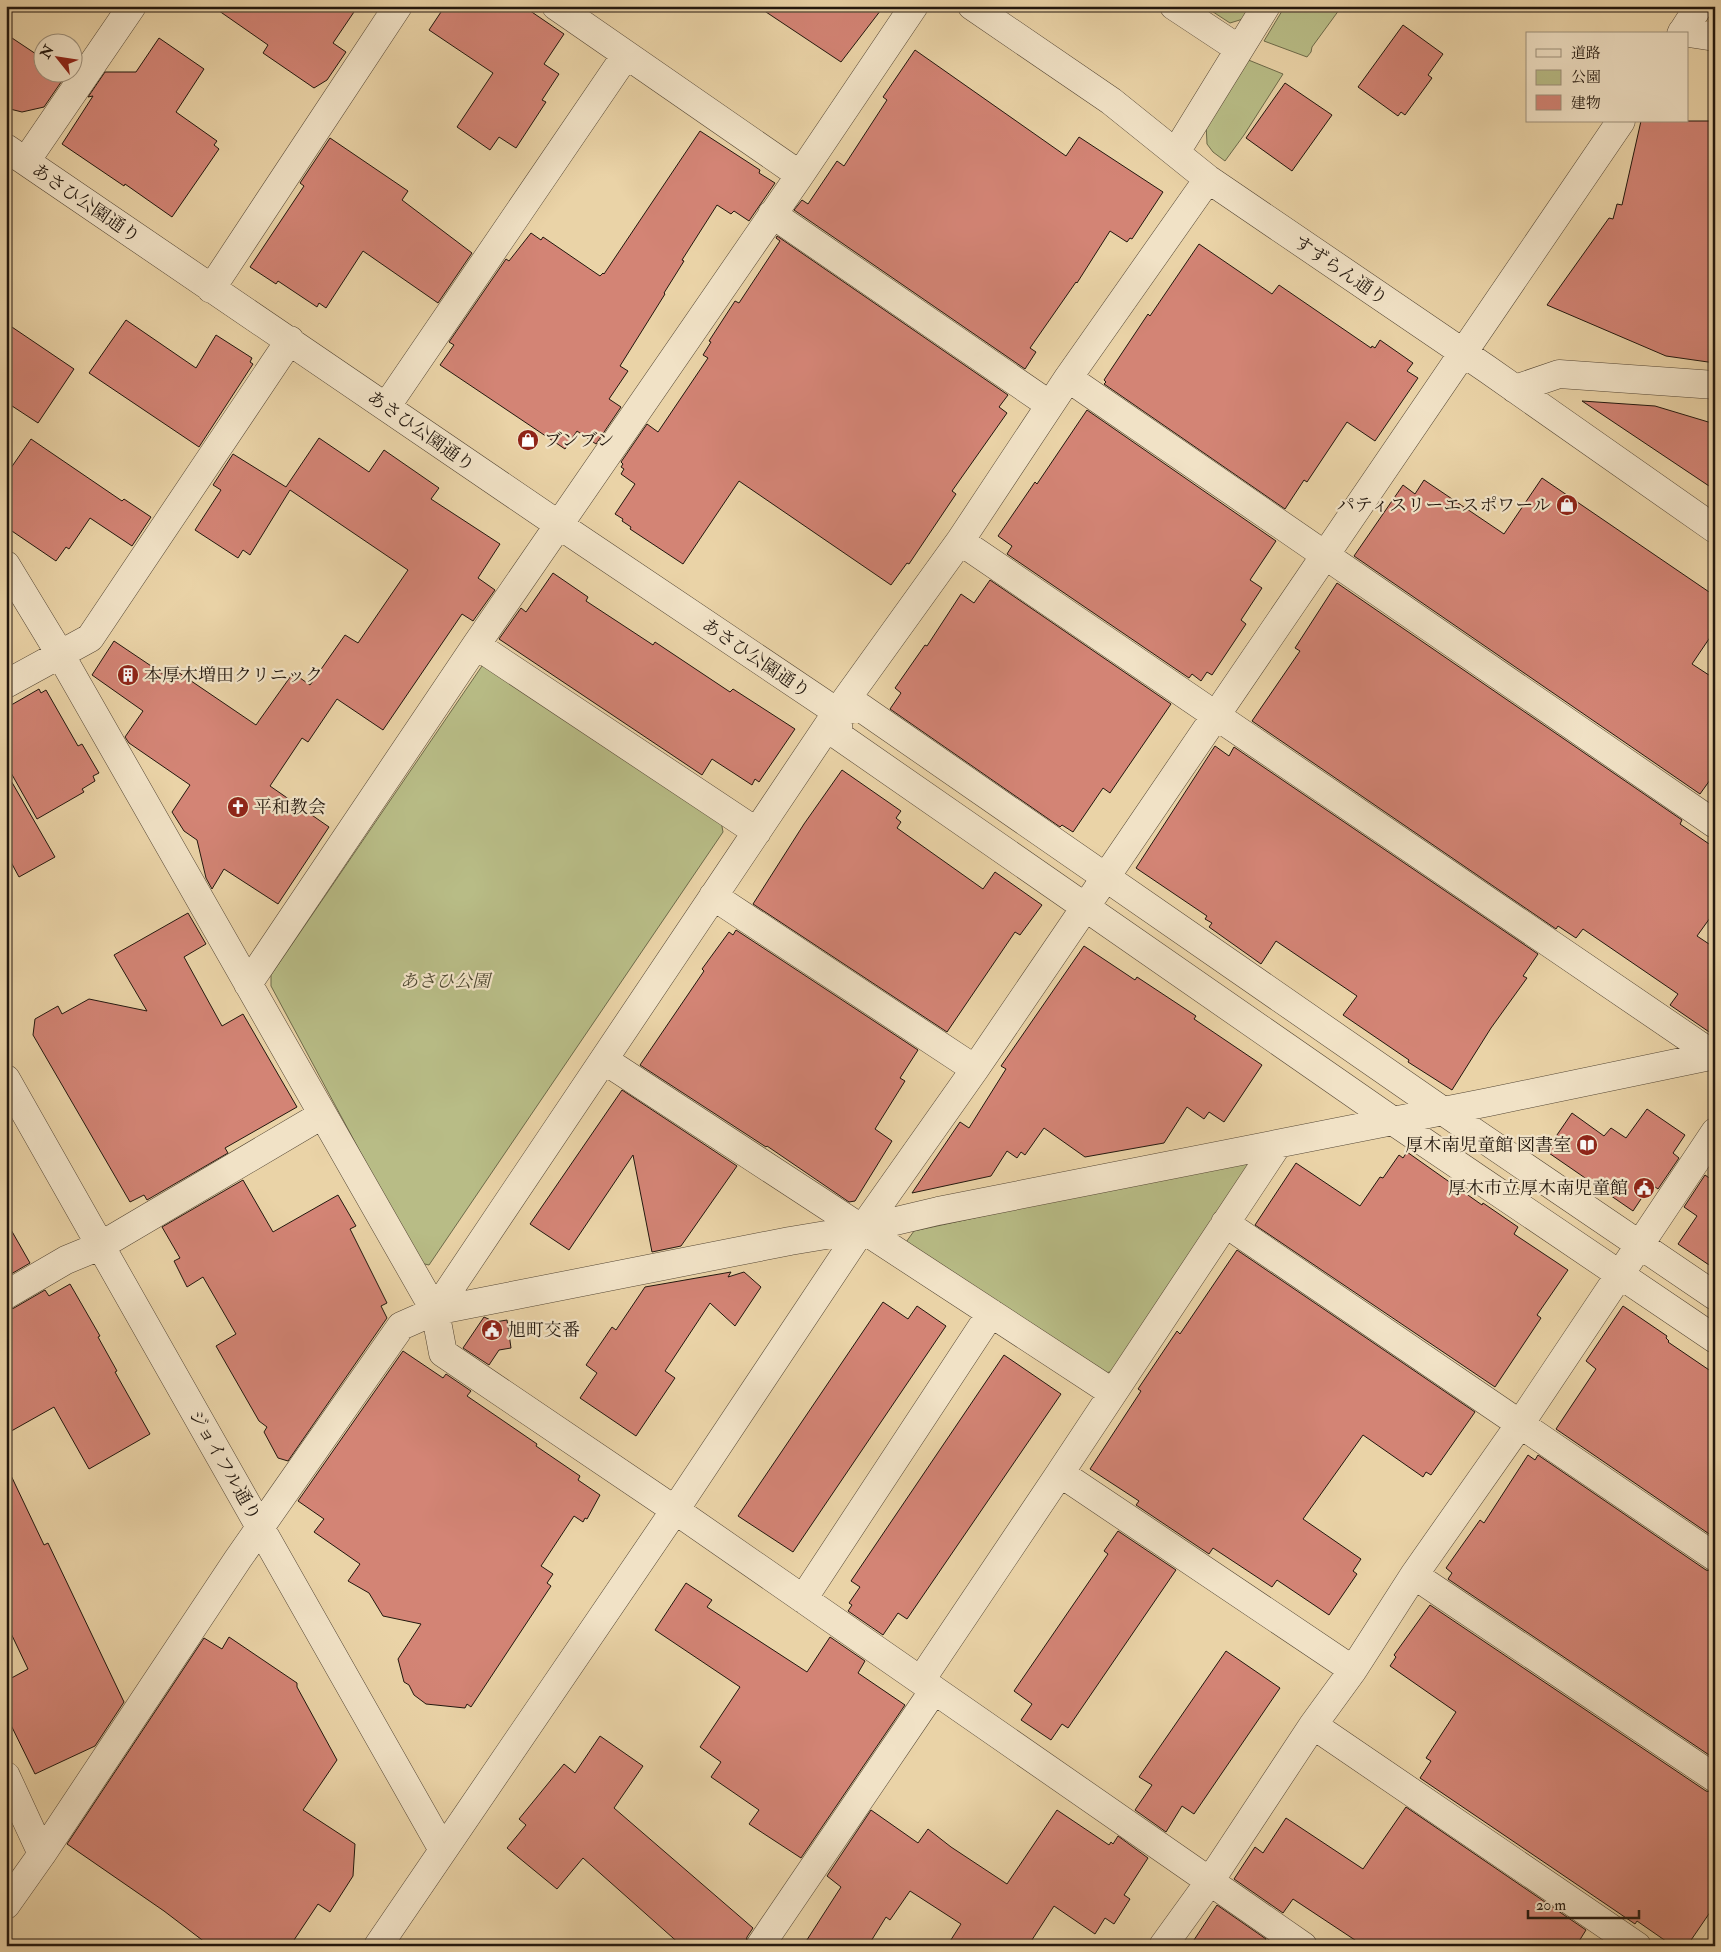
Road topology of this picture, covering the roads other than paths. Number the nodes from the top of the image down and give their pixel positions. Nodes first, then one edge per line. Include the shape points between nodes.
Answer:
1 (132, 6) edge
2 (398, 6) edge
3 (556, 6) edge
4 (914, 6) edge
5 (972, 6) edge
6 (1174, 6) edge
7 (1266, 6) edge
8 (1699, 6) edge
9 (1682, 32) edge
10 (1688, 34) edge
11 (1715, 37) edge
12 (1239, 49) junction
13 (626, 55) junction
14 (1620, 122) edge
15 (1176, 152) junction
16 (16, 155) edge
17 (800, 175) junction
18 (1208, 180) junction
19 (772, 214) junction
20 (211, 288) junction
21 (290, 340) junction
22 (1463, 353) junction
23 (1068, 378) junction
24 (1715, 385) edge
25 (1515, 389) junction
26 (1050, 406) junction
27 (386, 407) junction
28 (559, 525) junction
29 (1715, 529) edge
30 (960, 541) junction
31 (1324, 555) junction
32 (6, 565) edge
33 (476, 645) junction
34 (60, 654) junction
35 (6, 684) edge
36 (837, 712) junction
37 (1215, 716) junction
38 (1715, 824) edge
39 (757, 832) junction
40 (1105, 877) junction
41 (713, 896) junction
42 (1084, 908) junction
43 (248, 984) junction
44 (1714, 1056) edge
45 (604, 1060) junction
46 (975, 1069) junction
47 (6, 1079) edge
48 (1443, 1111) junction
49 (322, 1115) junction
50 (1393, 1122) junction
51 (1715, 1132) edge
52 (1278, 1144) junction
53 (1225, 1223) junction
54 (862, 1229) junction
55 (1639, 1245) junction
56 (100, 1246) junction
57 (1620, 1275) junction
58 (6, 1295) edge
59 (1715, 1296) edge
60 (435, 1311) junction
61 (991, 1313) junction
62 (1715, 1338) edge
63 (1113, 1393) junction
64 (1520, 1424) junction
65 (1060, 1473) junction
66 (675, 1510) junction
67 (260, 1527) junction
68 (1715, 1557) edge
69 (1414, 1575) junction
70 (803, 1599) junction
71 (1353, 1670) junction
72 (928, 1685) junction
73 (1313, 1725) junction
74 (6, 1776) edge
75 (1715, 1778) edge
76 (13, 1804) edge
77 (443, 1850) junction
78 (42, 1854) junction
79 (1210, 1881) junction
80 (6, 1905) edge
81 (378, 1946) edge
82 (760, 1946) edge
83 (1164, 1946) edge
84 (1303, 1946) edge
85 (1637, 1946) edge

1 - 16 street
2 - 20 street
3 - 13 street
4 - 17 street
5 - 15 street, すずらん通り via 1111,101
6 - 12 street
7 - 12 street
8 - 9 street
10 - 11 street
12 - 15 street
13 - 17 street
13 - 27 street
14 - 22 street
15 - 18 street, すずらん通り
16 - 20 street, あさひ公園通り
17 - 19 street
18 - 22 street, すずらん通り
18 - 23 street
19 - 26 street
19 - 28 street
20 - 21 street, あさひ公園通り
21 - 27 street, あさひ公園通り
21 - 34 street via 90,638
22 - 25 street, すずらん通り
22 - 31 street
23 - 26 street
23 - 31 street
24 - 25 street via 1559,374
25 - 29 street, すずらん通り
26 - 30 street
27 - 28 street, あさひ公園通り
28 - 33 street
28 - 36 street, あさひ公園通り
30 - 36 street
30 - 37 street
31 - 37 street
31 - 38 street
32 - 34 street
33 - 39 street
33 - 43 street
34 - 35 street
34 - 43 street
36 - 39 street
36 - 40 street via 860,707
36 - 42 street via 838,736
37 - 40 street
37 - 44 street
39 - 41 street
40 - 42 street
40 - 48 street
41 - 45 street
41 - 46 street
42 - 46 street
42 - 50 street
43 - 49 street
44 - 48 street
45 - 54 street
45 - 60 street
46 - 54 street
47 - 56 street, ジョイフル通り
48 - 50 street
48 - 55 street
49 - 56 street
49 - 60 street
50 - 52 street
50 - 57 street
51 - 55 street
52 - 53 street
52 - 54 street
53 - 63 street
53 - 64 street
54 - 60 street
54 - 61 street
54 - 66 street
55 - 57 street
55 - 59 street
56 - 58 street via 66,1260
56 - 67 street, ジョイフル通り
57 - 62 street
57 - 64 street
60 - 66 street via 443,1353
60 - 67 street via 401,1326
61 - 63 street
61 - 70 street
63 - 65 street
64 - 68 street
64 - 69 street
65 - 71 street
65 - 72 street
66 - 70 street
66 - 77 street
67 - 77 street, ジョイフル通り
67 - 78 street
69 - 71 street
69 - 75 street
70 - 72 street
71 - 73 street
72 - 79 street
72 - 82 street
73 - 79 street
73 - 85 street
74 - 76 street
76 - 78 street
77 - 81 street
78 - 80 street
79 - 83 street
79 - 84 street

